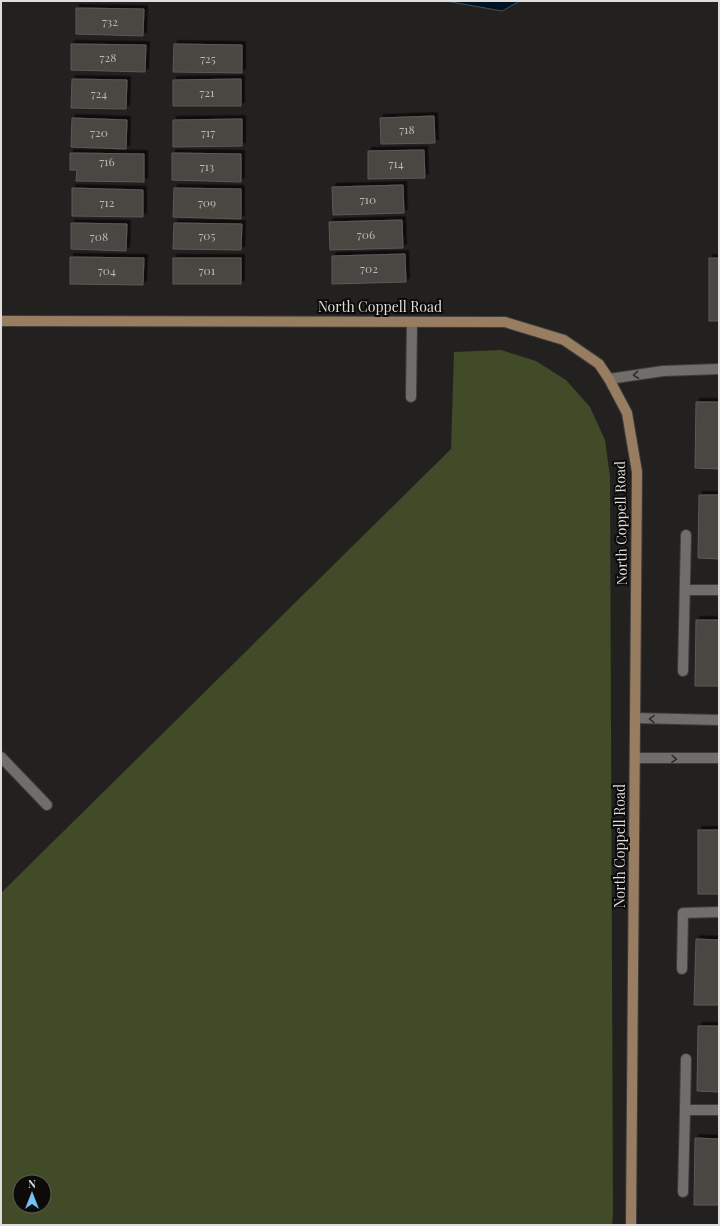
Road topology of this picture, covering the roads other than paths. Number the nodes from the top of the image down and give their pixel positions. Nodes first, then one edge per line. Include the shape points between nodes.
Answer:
1 (1, 321) edge
2 (412, 322) junction
3 (719, 369) edge
4 (609, 379) junction
5 (411, 397) dead end
6 (686, 535) dead end
7 (685, 590) junction
8 (719, 590) edge
9 (683, 671) dead end
10 (635, 718) junction
11 (719, 720) edge
12 (1, 757) edge
13 (635, 758) junction
14 (719, 758) edge
15 (48, 805) dead end
16 (719, 912) edge
17 (682, 969) dead end
18 (686, 1059) dead end
19 (685, 1110) junction
20 (719, 1110) edge
21 (682, 1192) dead end
22 (631, 1225) edge

1 - 2 street, North Coppell Road
2 - 4 street, North Coppell Road via 505,322 564,340 599,364
2 - 5 street
3 -> 4 street via 663,371
4 - 10 street, North Coppell Road via 627,413 637,472
6 - 7 street
7 - 8 street
7 - 9 street
11 -> 10 street
10 - 13 street, North Coppell Road
12 - 15 street
13 -> 14 street
13 - 22 street, North Coppell Road
16 - 17 street via 683,912
18 - 19 street
19 - 20 street
19 - 21 street

